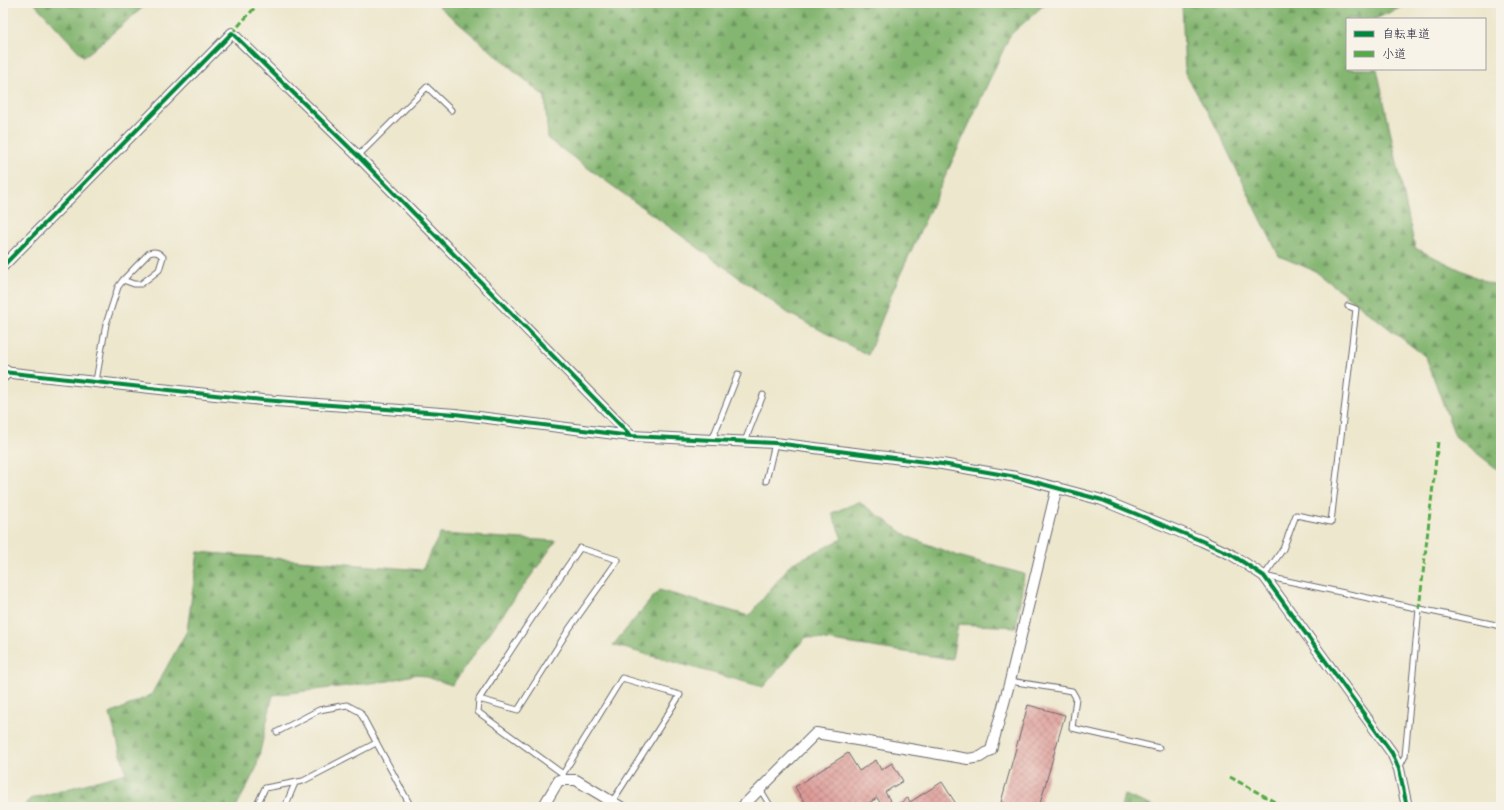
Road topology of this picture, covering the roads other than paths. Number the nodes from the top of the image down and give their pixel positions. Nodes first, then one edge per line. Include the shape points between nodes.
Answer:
1 (451, 110) dead end
2 (358, 156) junction
3 (3, 266) edge
4 (123, 280) junction
5 (1348, 306) dead end
6 (4, 373) edge
7 (738, 374) dead end
8 (96, 381) junction
9 (763, 396) dead end
10 (631, 436) junction
11 (712, 440) junction
12 (745, 441) junction
13 (775, 443) junction
14 (766, 481) dead end
15 (1057, 487) junction
16 (1264, 576) junction
17 (1419, 609) junction
18 (1501, 626) edge
19 (1010, 681) junction
20 (479, 699) junction
21 (277, 732) dead end
22 (376, 743) junction
23 (1159, 748) dead end
24 (1399, 769) junction
25 (561, 777) junction
26 (295, 783) junction
27 (760, 788) junction
28 (612, 802) junction
29 (256, 807) edge
30 (285, 807) edge
31 (411, 807) edge
32 (543, 807) edge
33 (621, 807) edge
34 (742, 807) edge
35 (771, 807) edge
36 (1407, 807) edge

1 - 2 lane via 427,87
2 - 3 street via 232,33
2 - 10 street
4 - 4 lane via 149,253 155,251 163,258 159,270 141,284
4 - 8 lane via 118,287 106,324
5 - 16 lane via 1356,309 1331,522 1296,515 1283,549
6 - 8 street
7 - 11 lane
8 - 10 street via 262,400 455,414
9 - 12 lane
10 - 11 street
11 - 12 street
12 - 13 street
13 - 14 lane
13 - 15 street via 942,464
15 - 16 street via 1102,500 1202,541
15 - 19 street
16 - 17 lane
16 - 24 street via 1392,753
17 - 18 lane
17 - 24 lane via 1405,756
19 - 23 lane via 1072,691 1076,698 1072,728
19 - 27 street via 991,750 980,757 968,759 816,733
20 - 20 lane via 580,548 618,560 518,710
20 - 25 lane via 478,712
21 - 22 lane via 319,710 347,705 360,712
22 - 26 lane
22 - 31 lane
24 - 36 street
25 - 28 street via 576,780
25 - 28 lane via 622,678 680,695
25 - 32 street
26 - 29 lane via 265,788
26 - 30 lane
27 - 34 street
27 - 35 lane
28 - 33 street

